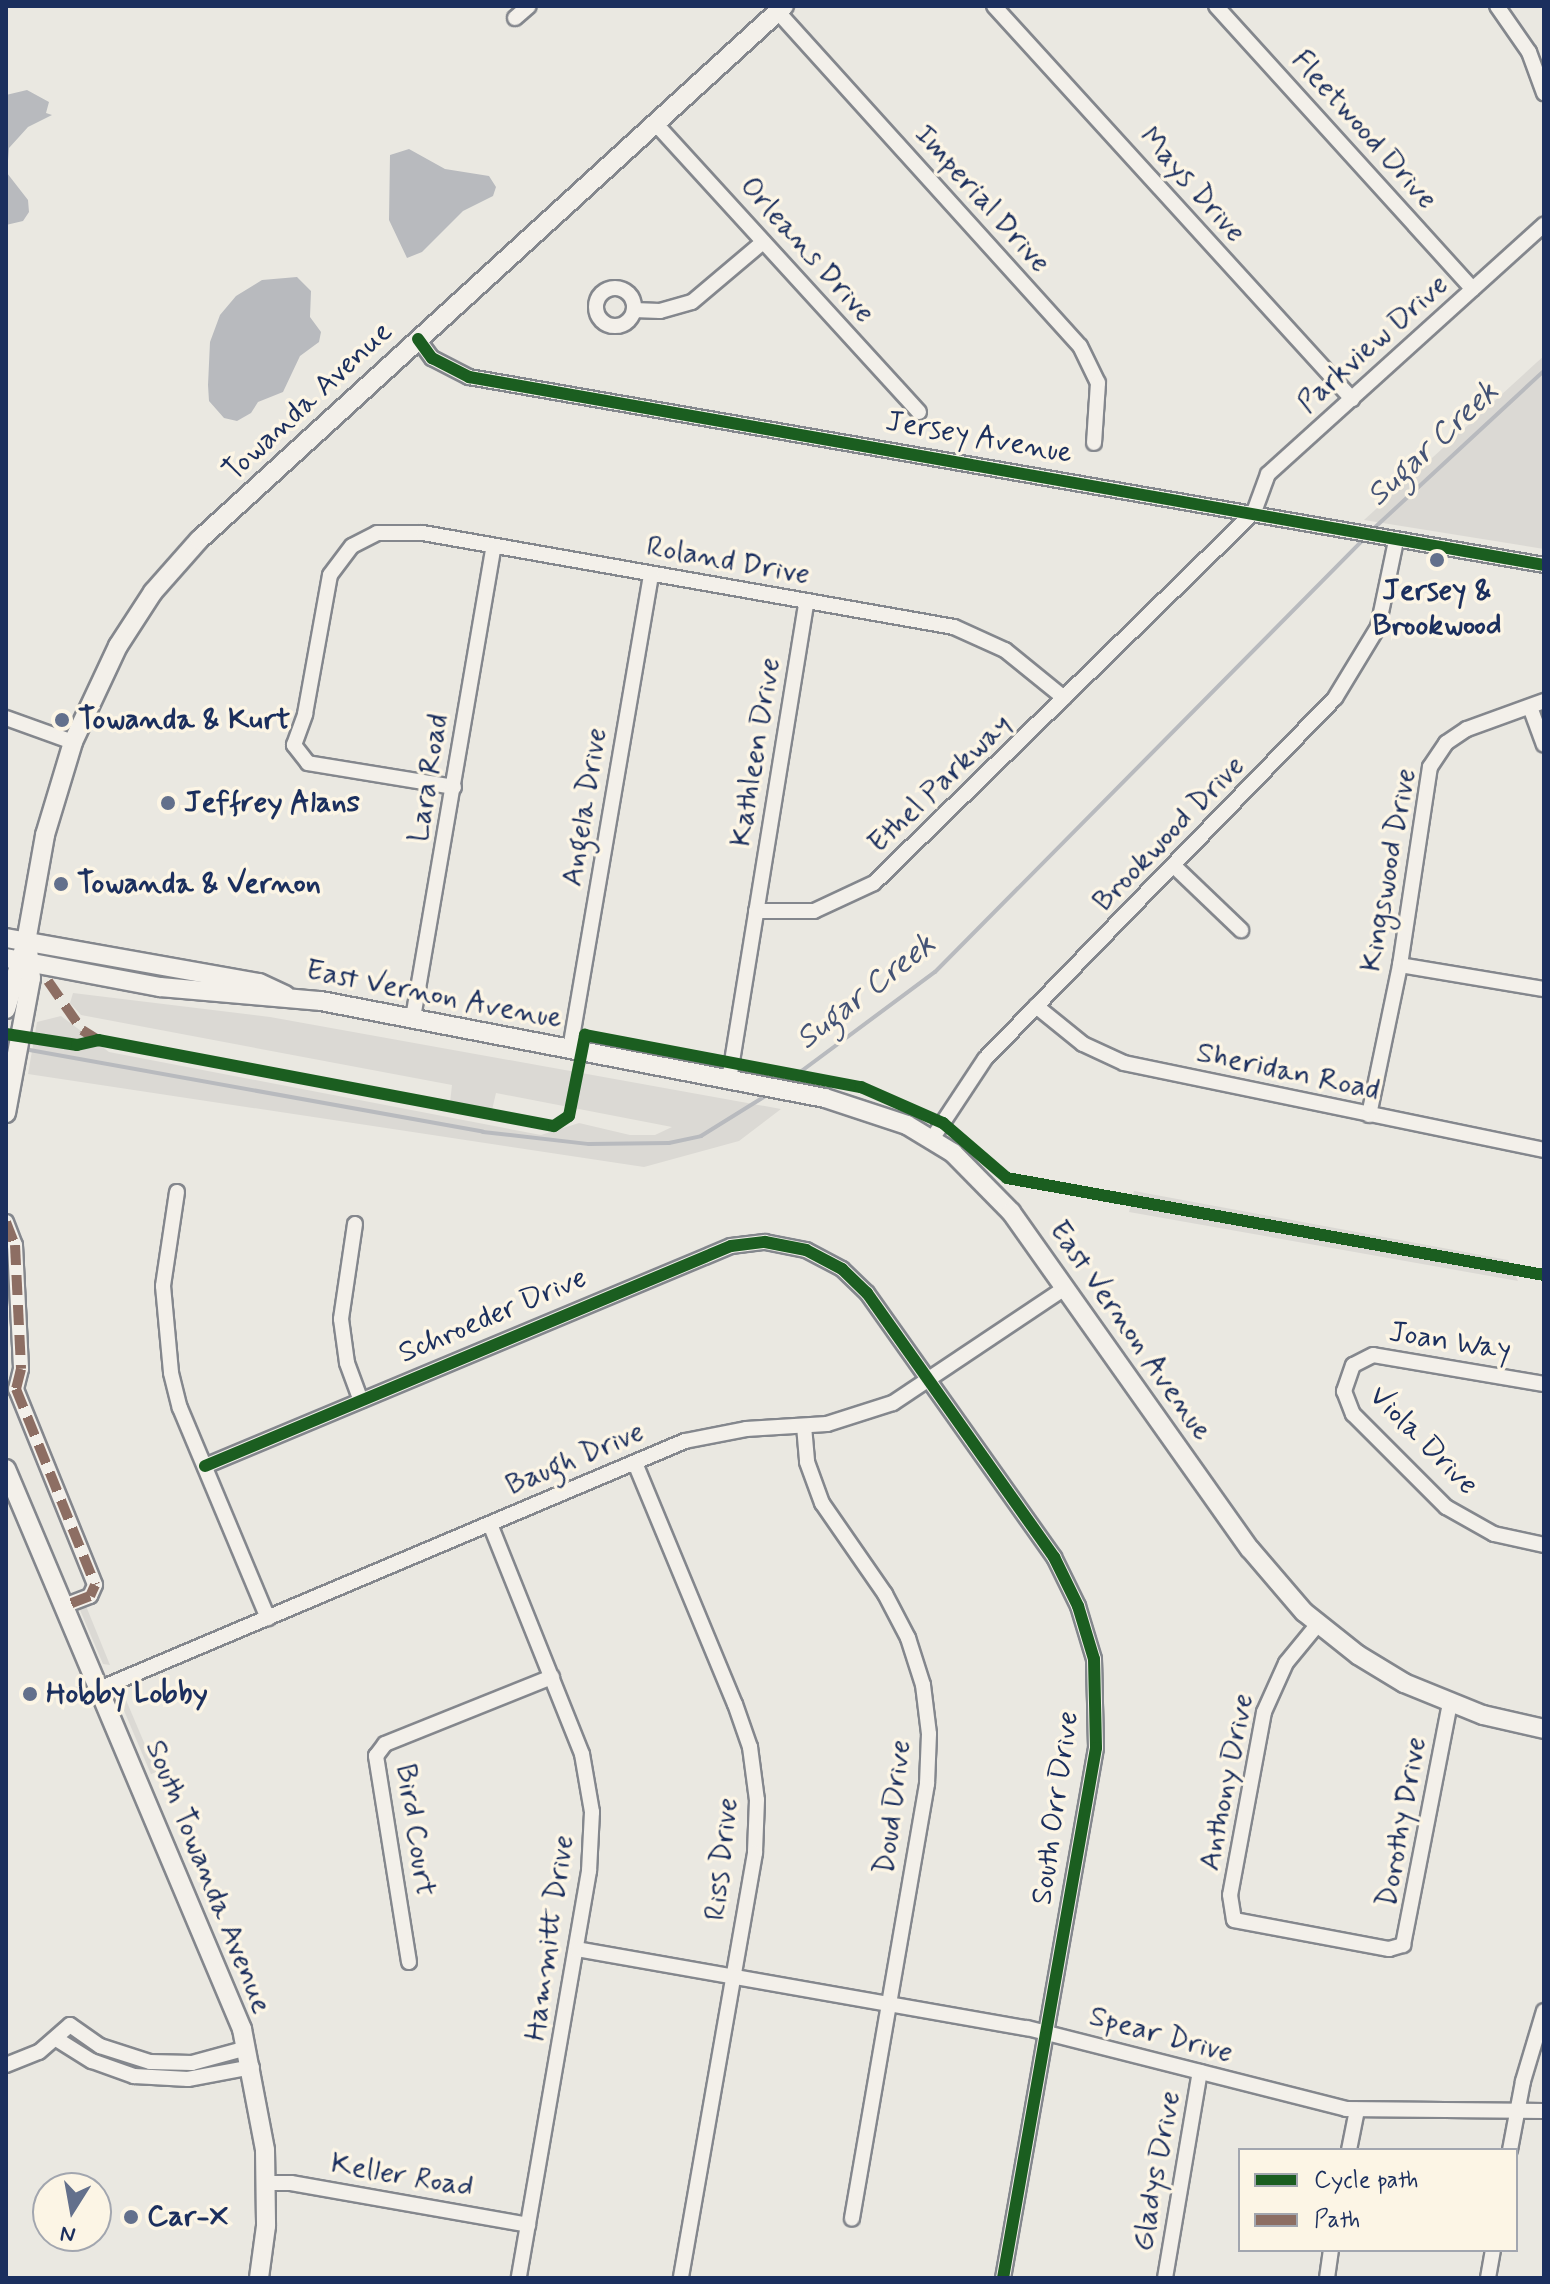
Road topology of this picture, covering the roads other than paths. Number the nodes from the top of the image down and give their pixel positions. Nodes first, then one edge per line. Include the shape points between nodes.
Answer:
1 (529, 6) edge
2 (994, 6) edge
3 (1216, 6) edge
4 (1497, 6) edge
5 (781, 9) edge
6 (515, 18) dead end
7 (1544, 93) edge
8 (656, 124) junction
9 (1544, 225) edge
10 (763, 242) junction
11 (1473, 289) junction
12 (634, 310) dead end
13 (418, 339) junction
14 (1352, 399) junction
15 (919, 412) dead end
16 (1094, 443) dead end
17 (1254, 512) junction
18 (1392, 540) junction
19 (494, 546) junction
20 (1544, 565) edge
21 (651, 574) junction
22 (807, 601) junction
23 (1064, 698) junction
24 (1544, 701) edge
25 (1530, 707) junction
26 (6, 718) edge
27 (73, 742) junction
28 (1544, 745) edge
29 (454, 787) junction
30 (1174, 866) junction
31 (756, 911) junction
32 (1241, 930) dead end
33 (6, 938) edge
34 (26, 942) junction
35 (18, 960) edge
36 (1400, 965) junction
37 (1544, 989) edge
38 (286, 996) junction
39 (1036, 1006) junction
40 (6, 1009) edge
41 (413, 1018) junction
42 (570, 1049) junction
43 (730, 1080) junction
44 (6, 1113) edge
45 (1369, 1115) junction
46 (932, 1139) junction
47 (1544, 1150) edge
48 (177, 1192) dead end
49 (6, 1222) edge
50 (355, 1224) dead end
51 (806, 1250) joint
52 (1065, 1288) junction
53 (1352, 1366) joint
54 (931, 1381) junction
55 (1544, 1384) edge
56 (11, 1389) edge
57 (361, 1401) junction
58 (804, 1426) junction
59 (635, 1463) junction
60 (205, 1466) junction
61 (6, 1469) edge
62 (490, 1524) junction
63 (1544, 1545) edge
64 (64, 1606) junction
65 (268, 1618) junction
66 (1318, 1624) junction
67 (552, 1677) junction
68 (99, 1689) junction
69 (1450, 1704) junction
70 (1544, 1729) edge
71 (1401, 1947) joint
72 (577, 1949) junction
73 (409, 1962) dead end
74 (734, 1976) junction
75 (890, 2004) junction
76 (1544, 2011) edge
77 (1046, 2032) junction
78 (58, 2040) junction
79 (247, 2048) junction
80 (6, 2065) edge
81 (252, 2067) junction
82 (1200, 2072) junction
83 (1357, 2110) junction
84 (1544, 2111) edge
85 (1517, 2112) junction
86 (1349, 2148) edge
87 (1510, 2148) edge
88 (266, 2183) junction
89 (852, 2219) dead end
90 (528, 2225) junction
91 (1331, 2252) edge
92 (1493, 2252) edge
93 (259, 2278) edge
94 (519, 2278) edge
95 (681, 2278) edge
96 (1003, 2278) edge
97 (1165, 2278) edge
98 (1327, 2278) edge
99 (1488, 2278) edge

1 - 6 street
2 - 14 street, Mays Drive
3 - 11 street, Fleetwood Drive
4 - 7 street via 1525,45
5 - 8 main road, Towanda Avenue
5 - 16 street, Imperial Drive via 1080,346 1098,383
8 - 10 street, Orleans Drive
8 - 13 main road, Towanda Avenue
9 - 11 street, Parkview Drive
10 - 12 street via 692,302 660,311
10 - 15 street, Orleans Drive
11 - 14 street, Parkview Drive
13 - 17 street, Jersey Avenue via 432,358 469,377
13 - 27 main road, Towanda Avenue via 199,540 153,592 118,646
14 - 17 street, Parkview Drive via 1268,474
17 - 18 street, Jersey Avenue
17 - 23 street, Ethel Parkway
18 - 20 street, Jersey Avenue
18 - 30 street, Brookwood Drive via 1378,627 1355,671
19 - 21 street, Roland Drive
19 - 29 street, Lara Road
19 - 29 street, Roland Drive via 411,531 364,539 341,557 327,585 305,714 294,745 299,758
21 - 22 street, Roland Drive
21 - 42 street, Angela Drive
22 - 23 street, Roland Drive via 973,634 1015,657
22 - 31 street, Kathleen Drive
23 - 31 street, Ethel Parkway via 865,891 806,913
24 - 25 street, Kingswood Drive
25 - 28 street
25 - 36 street, Kingswood Drive via 1467,729 1435,758 1420,810
26 - 27 street
27 - 34 main road, Towanda Avenue via 45,835
29 - 41 street, Lara Road
30 - 32 street
30 - 39 street, Brookwood Drive
31 - 43 street
33 - 34 main road, East Vernon Avenue
34 - 35 main road
34 - 38 main road, East Vernon Avenue via 259,983
35 - 38 main road, East Vernon Avenue via 216,994
35 - 40 main road
35 - 44 main road via 22,1024
36 - 37 street
36 - 45 street, Kingswood Drive
38 - 41 main road, East Vernon Avenue
39 - 45 street, Sheridan Road via 1083,1044 1124,1063
39 - 46 street, Brookwood Drive via 971,1076
41 - 42 main road, East Vernon Avenue
42 - 43 main road, East Vernon Avenue
43 - 46 main road, East Vernon Avenue via 877,1112
45 - 47 street, Sheridan Road
46 - 52 main road, East Vernon Avenue via 991,1188
48 - 60 street via 165,1270 164,1327 180,1408
49 - 56 street via 15,1245 21,1369
50 - 57 street via 341,1319 347,1363
51 - 54 street, South Orr Drive via 842,1269 867,1293
51 - 57 street, Schroeder Drive via 765,1242 709,1252
52 - 54 street, Baugh Drive
52 - 66 main road, East Vernon Avenue via 1250,1549
53 - 55 street, Joan Way via 1366,1356 1382,1355
53 - 63 street, Viola Drive via 1344,1384 1347,1408 1446,1507 1494,1534
54 - 58 street, Baugh Drive via 866,1414
54 - 77 street, South Orr Drive via 1059,1565 1094,1659 1096,1748
56 - 64 street via 95,1585 90,1596
57 - 60 street, Schroeder Drive
58 - 59 street, Baugh Drive via 702,1436
58 - 75 street, Doud Drive via 807,1462 822,1503 894,1608 926,1701 927,1784
59 - 62 street, Baugh Drive
59 - 74 street, Riss Drive via 750,1747 757,1835
60 - 65 street
61 - 64 main road, South Towanda Avenue
62 - 65 street, Baugh Drive
62 - 67 street, Hammitt Drive
64 - 68 main road, South Towanda Avenue
65 - 68 street, Baugh Drive
66 - 69 main road, East Vernon Avenue via 1389,1675
66 - 71 street, Anthony Drive via 1286,1663 1264,1712 1230,1895 1232,1917 1389,1949
67 - 72 street, Hammitt Drive via 582,1754 591,1802 592,1851
67 - 73 street, Bird Court via 385,1744 376,1756
68 - 79 main road, South Towanda Avenue via 223,1978
69 - 70 main road, East Vernon Avenue
69 - 71 street, Dorothy Drive via 1409,1931
72 - 74 street, Spear Drive
72 - 90 street, Hammitt Drive
74 - 75 street, Spear Drive
74 - 95 street, Riss Drive
75 - 77 street, Spear Drive
75 - 89 street, Doud Drive
76 - 85 street
77 - 82 street, Spear Drive
77 - 96 street, South Orr Drive
78 - 79 street via 70,2025 100,2046 150,2062 192,2063
78 - 80 street
78 - 81 street via 92,2061 134,2076 188,2079
79 - 81 main road, South Towanda Avenue
81 - 88 main road, South Towanda Avenue
82 - 83 street, Spear Drive
82 - 97 street, Gladys Drive
83 - 85 street, Spear Drive
83 - 86 street
84 - 85 street, Spear Drive
85 - 87 street
88 - 90 street, Keller Road
88 - 93 main road, South Towanda Avenue
90 - 94 street, Hammitt Drive
91 - 98 street
92 - 99 street

